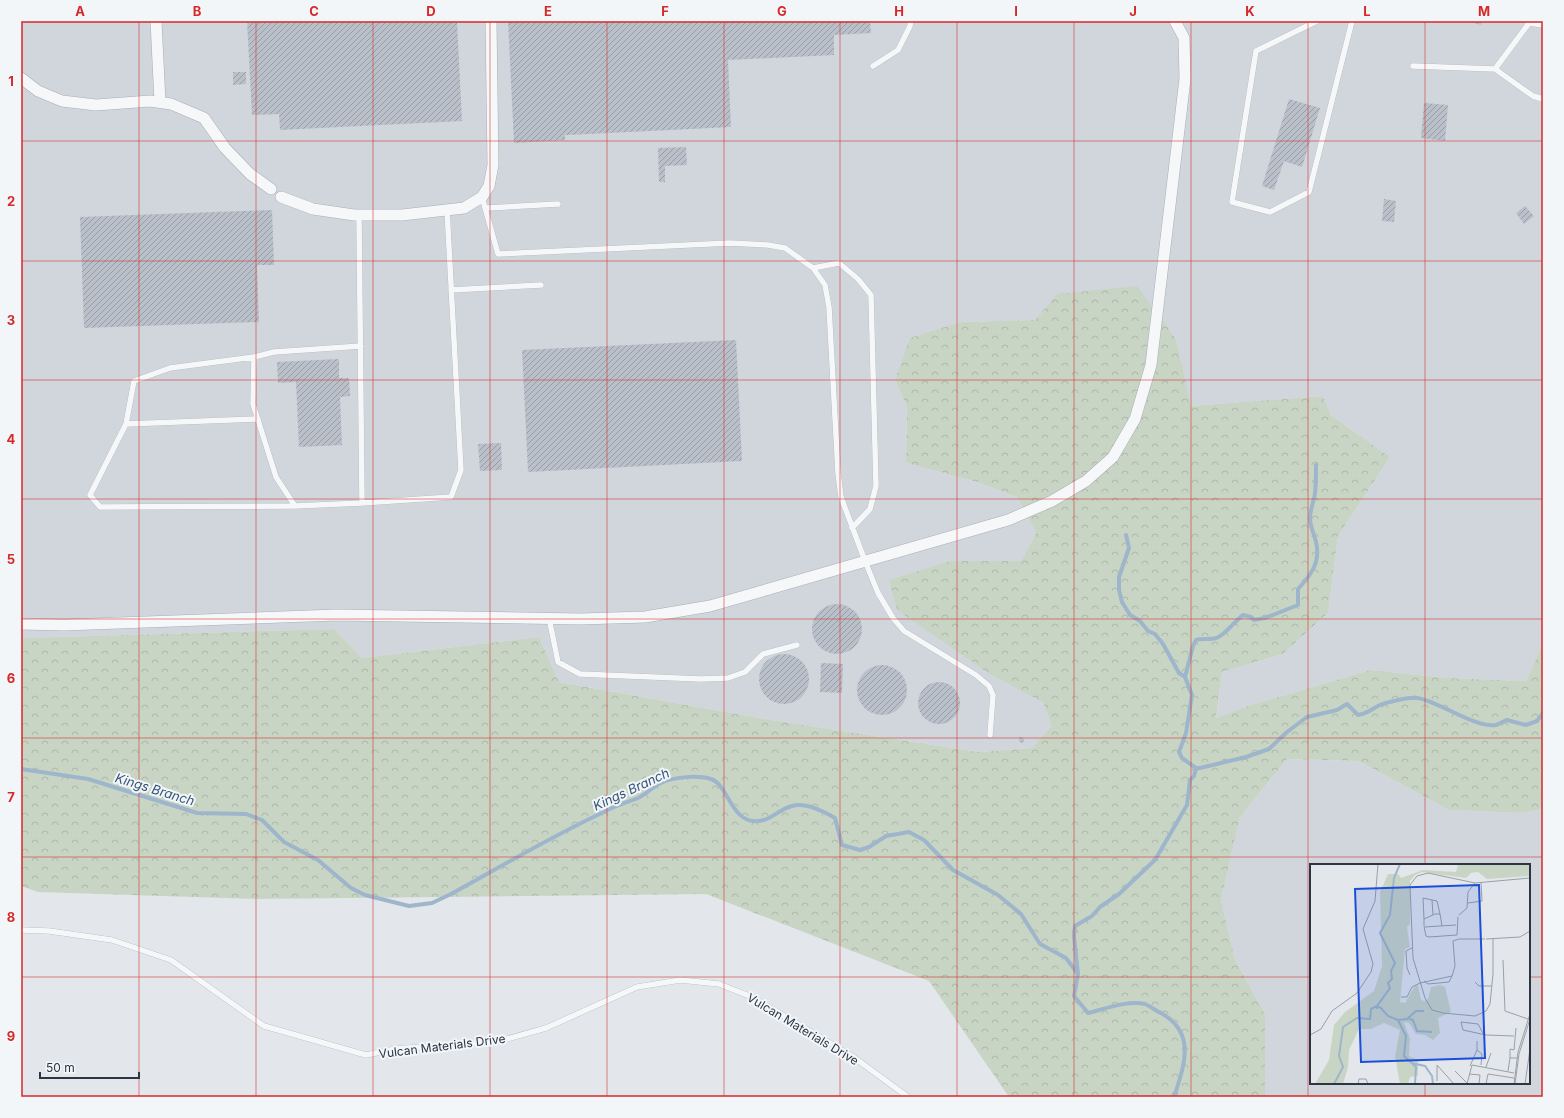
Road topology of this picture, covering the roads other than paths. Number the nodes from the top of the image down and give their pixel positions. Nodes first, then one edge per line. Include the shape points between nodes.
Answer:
1 (156, 21) edge
2 (491, 21) edge
3 (911, 21) edge
4 (1175, 21) edge
5 (1317, 21) edge
6 (1352, 21) edge
7 (1543, 25) edge
8 (873, 66) dead end
9 (1414, 66) dead end
10 (1495, 69) junction
11 (21, 78) edge
12 (1543, 100) edge
13 (160, 102) junction
14 (271, 189) dead end
15 (282, 197) dead end
16 (482, 197) junction
17 (558, 204) dead end
18 (487, 208) junction
19 (447, 210) junction
20 (359, 215) junction
21 (813, 268) junction
22 (541, 285) dead end
23 (451, 290) junction
24 (361, 346) junction
25 (254, 357) junction
26 (258, 420) junction
27 (126, 424) junction
28 (362, 503) junction
29 (295, 506) junction
30 (852, 528) junction
31 (864, 561) junction
32 (549, 618) junction
33 (21, 624) edge
34 (797, 645) dead end
35 (990, 735) dead end
36 (21, 930) edge
37 (908, 1097) edge

1 - 13 street
2 - 16 street via 493,165 489,186
3 - 8 lane via 898,50
4 - 31 street via 1184,38 1185,79 1151,365 1135,419 1113,457 1086,481 1052,501 1008,520
5 - 6 lane via 1256,51 1232,202 1270,212 1308,192
7 - 10 lane via 1529,22
9 - 10 lane
10 - 12 lane via 1532,96
11 - 13 street via 38,90 62,101 96,105
13 - 14 street via 204,118 225,148 250,174
15 - 20 street via 313,209
16 - 18 lane
16 - 19 street via 464,208
17 - 18 lane
18 - 21 lane via 498,254 730,243 760,244 785,248
19 - 20 street via 402,215
19 - 23 lane
20 - 24 lane
21 - 30 lane via 825,286 829,307 838,473 841,497
21 - 30 lane via 840,263 858,279 870,295 876,486 870,509
22 - 23 lane
23 - 28 lane via 461,470 451,497
24 - 25 lane via 274,352
24 - 28 lane
25 - 26 lane via 253,404
25 - 27 lane via 170,368 134,381
26 - 27 lane
26 - 29 lane via 276,477
27 - 29 lane via 90,495 100,507
28 - 29 lane
30 - 31 lane
31 - 32 street via 710,606 645,617
31 - 35 lane via 878,592 904,631 976,675 989,686 993,695
32 - 33 street via 337,615 64,625
32 - 34 lane via 558,662 580,674 728,678 744,672 763,654
36 - 37 lane, Vulcan Materials Drive via 49,931 112,940 171,960 264,1026 366,1056 395,1049 500,1041 546,1028 636,987 680,980 719,984 752,997 852,1056

